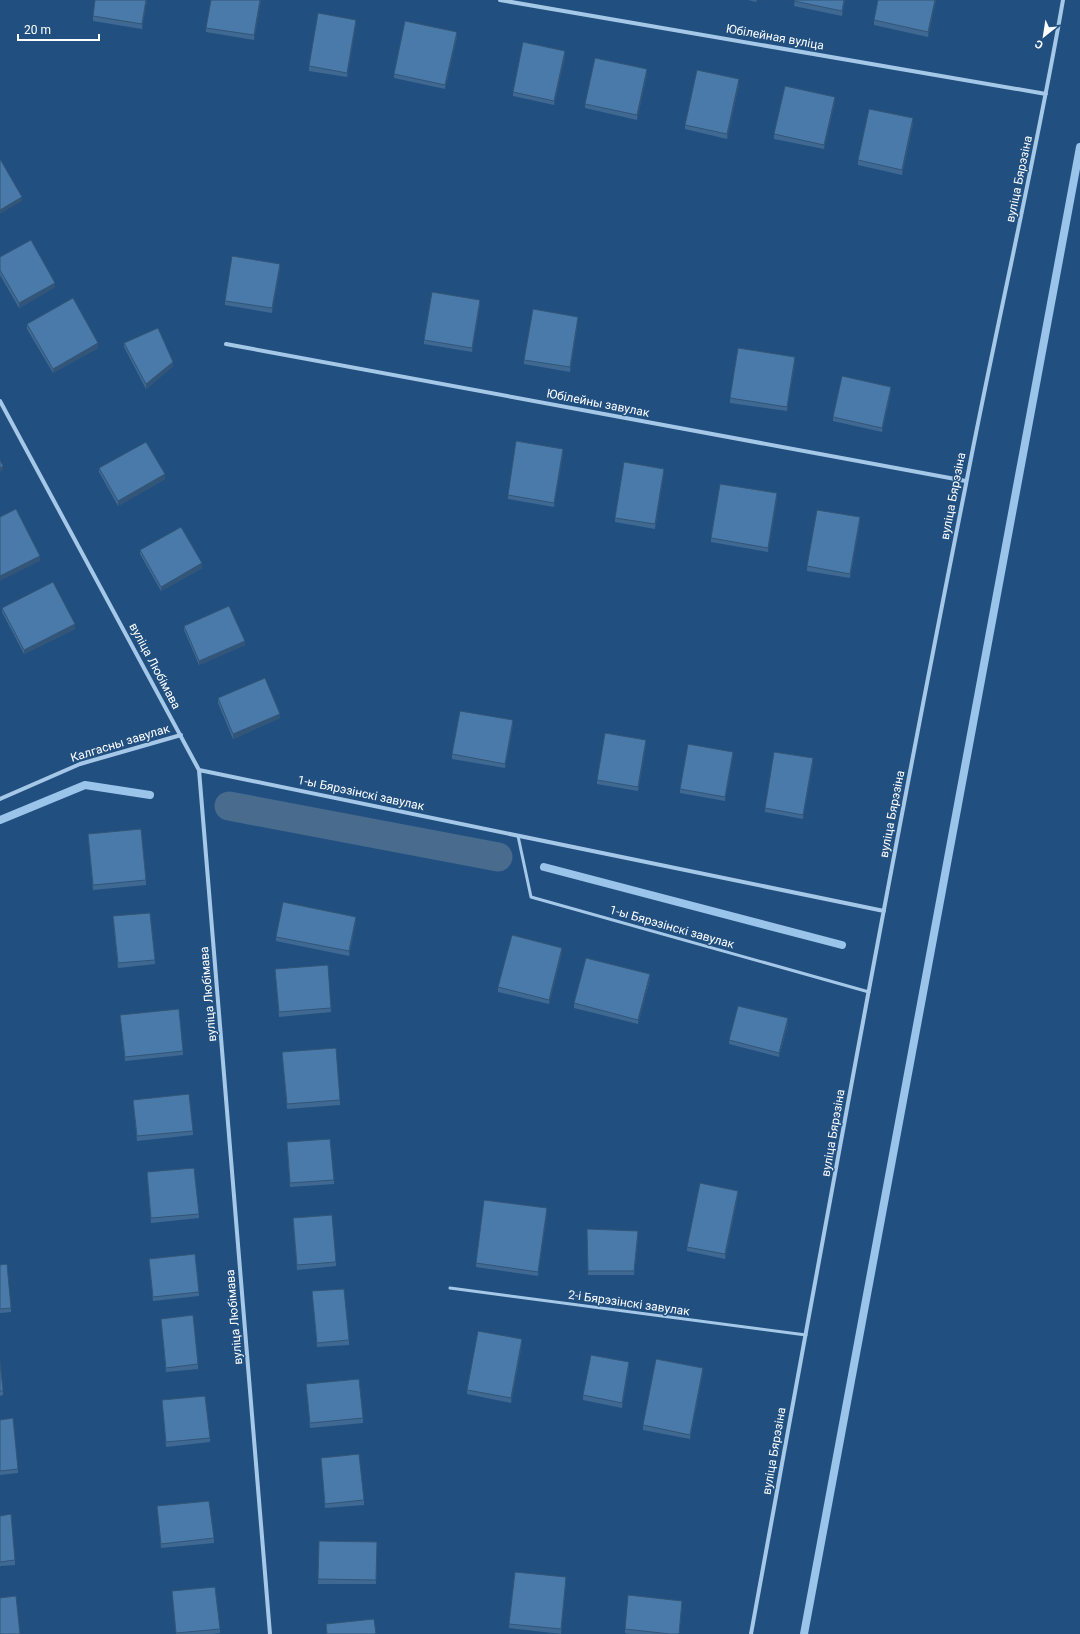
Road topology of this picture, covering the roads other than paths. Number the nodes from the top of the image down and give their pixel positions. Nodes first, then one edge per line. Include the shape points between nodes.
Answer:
1 (500, 0) edge
2 (1063, 0) edge
3 (1046, 94) junction
4 (226, 344) dead end
5 (0, 401) edge
6 (966, 481) junction
7 (181, 735) junction
8 (199, 770) junction
9 (0, 799) edge
10 (518, 836) junction
11 (884, 911) junction
12 (869, 992) junction
13 (450, 1288) dead end
14 (806, 1335) junction
15 (270, 1634) edge
16 (751, 1634) edge

1 - 3 street, Юбілейная вуліца
2 - 3 street, вуліца Бярэзіна
3 - 6 street, вуліца Бярэзіна
4 - 6 street, Юбілейны завулак
5 - 7 street, вуліца Любімава
6 - 11 street, вуліца Бярэзіна
7 - 8 street, вуліца Любімава
7 - 9 street, Калгасны завулак via 80,764
8 - 10 street, 1-ы Бярэзінскі завулак
8 - 15 street, вуліца Любімава
10 - 11 street, 1-ы Бярэзінскі завулак
10 - 12 lane, 1-ы Бярэзінскі завулак via 531,897
11 - 12 street, вуліца Бярэзіна
12 - 14 street, вуліца Бярэзіна
13 - 14 lane, 2-і Бярэзінскі завулак
14 - 16 street, вуліца Бярэзіна

